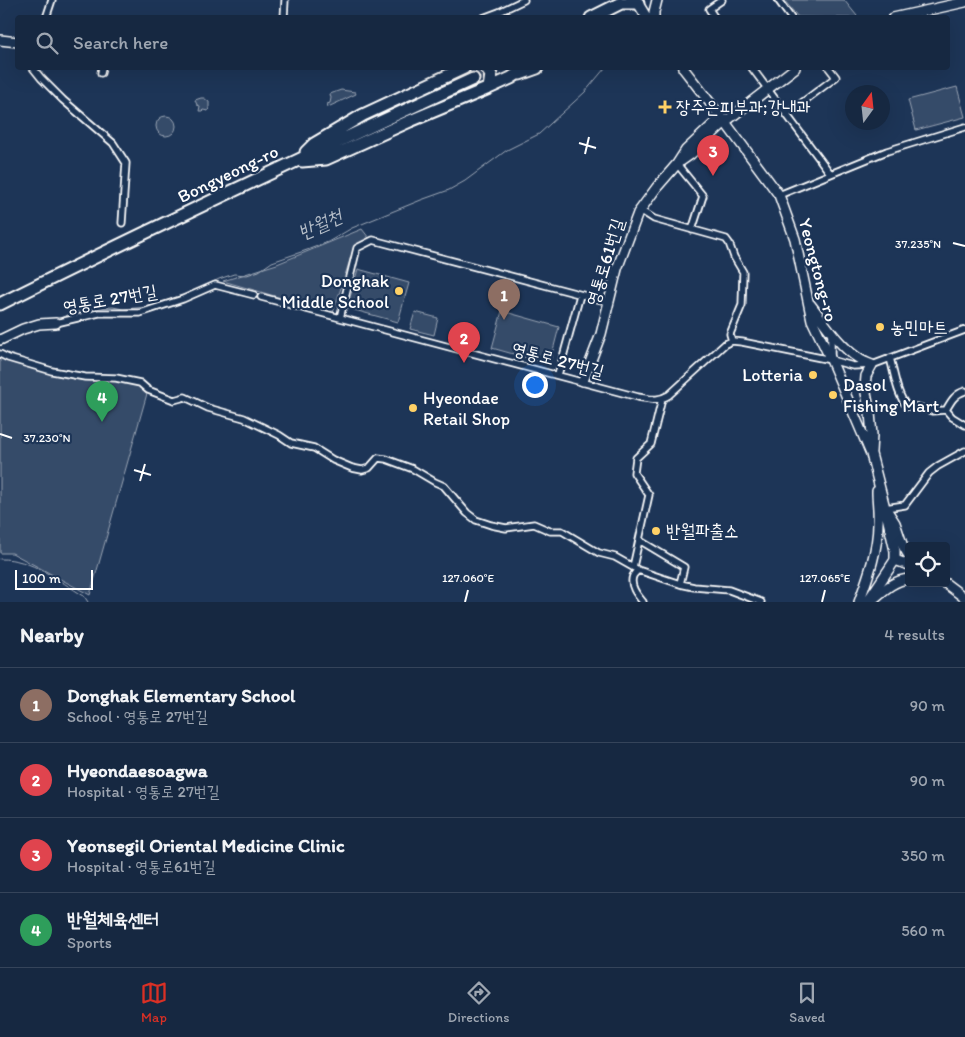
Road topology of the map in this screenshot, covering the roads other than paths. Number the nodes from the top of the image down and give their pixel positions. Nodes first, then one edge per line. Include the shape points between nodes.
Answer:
1 (52, 0) edge
2 (285, 0) edge
3 (524, 0) edge
4 (657, 0) edge
5 (722, 0) edge
6 (778, 0) edge
7 (639, 1) edge
8 (965, 2) edge
9 (609, 9) edge
10 (47, 15) edge
11 (284, 15) edge
12 (492, 15) edge
13 (597, 15) edge
14 (646, 15) edge
15 (654, 15) edge
16 (713, 15) edge
17 (789, 15) edge
18 (906, 15) edge
19 (0, 40) edge
20 (15, 42) edge
21 (35, 70) edge
22 (460, 70) edge
23 (487, 70) edge
24 (523, 70) edge
25 (532, 70) edge
26 (685, 70) edge
27 (754, 70) edge
28 (792, 70) edge
29 (831, 70) edge
30 (511, 78) junction
31 (473, 79) tunnel mouth
32 (489, 88) junction
33 (700, 89) junction
34 (768, 89) junction
35 (787, 114) junction
36 (723, 119) junction
37 (965, 127) edge
38 (708, 129) junction
39 (295, 161) junction
40 (677, 164) junction
41 (830, 173) junction
42 (779, 194) junction
43 (640, 210) junction
44 (122, 224) dead end
45 (692, 230) junction
46 (254, 294) dead end
47 (580, 294) junction
48 (261, 297) dead end
49 (807, 299) junction
50 (609, 302) junction
51 (0, 304) edge
52 (340, 318) junction
53 (56, 323) joint
54 (965, 330) edge
55 (831, 331) junction
56 (731, 337) junction
57 (0, 340) edge
58 (0, 354) edge
59 (890, 358) junction
60 (831, 360) junction
61 (872, 365) junction
62 (558, 375) junction
63 (583, 381) junction
64 (965, 391) edge
65 (662, 399) junction
66 (946, 410) junction
67 (965, 425) edge
68 (965, 451) edge
69 (871, 454) junction
70 (876, 471) junction
71 (885, 508) junction
72 (639, 540) junction
73 (905, 551) edge
74 (895, 560) junction
75 (905, 564) edge
76 (635, 568) junction
77 (905, 579) edge
78 (680, 584) junction
79 (950, 587) edge
80 (965, 598) edge
81 (643, 602) edge
82 (761, 602) edge
83 (859, 602) edge
84 (869, 602) edge

1 - 10 street
2 - 11 street
3 - 12 street
4 - 15 main road
5 - 16 street via 709,9
6 - 17 street
7 - 9 highway
7 - 14 main road
8 - 18 main road
9 - 13 highway
19 - 20 main road
21 - 44 street via 63,100 113,143 126,163
22 - 39 highway via 363,115 314,144
23 - 32 highway via 491,75
24 - 30 highway
25 - 30 highway
26 - 33 main road, Yeongtong-ro
27 - 34 street
28 - 34 main road
29 - 35 street via 836,77
30 - 32 highway
31 - 39 highway, Bongyeong-ro
32 - 39 highway via 326,159
33 - 36 main road, Yeongtong-ro
33 - 38 main road via 713,115
34 - 35 street
34 - 36 main road
35 - 41 street
36 - 38 main road
36 - 40 main road via 691,154
36 - 42 main road, Yeongtong-ro
37 - 41 street
38 - 40 main road via 686,150
39 - 51 highway, Bongyeong-ro
40 - 43 main road, 영통로61번길
40 - 45 street via 703,196
41 - 42 street
42 - 49 main road, Yeongtong-ro via 795,239
43 - 45 street via 654,219
43 - 50 main road, 영통로61번길 via 617,270
45 - 56 street via 726,239 743,272 742,305
46 - 53 street, 영통로 27번길 via 214,285 183,299 140,312 99,313
47 - 50 street
47 - 52 street via 373,240 358,248
47 - 62 street
48 - 52 street, 영통로 27번길
49 - 55 main road
49 - 60 main road, Yeongtong-ro via 812,320
50 - 63 main road, 영통로61번길
52 - 62 street, 영통로 27번길
53 - 57 main road via 39,324
54 - 59 street
55 - 60 street
55 - 61 main road via 848,350
56 - 60 street
56 - 65 street
58 - 76 street via 60,372 140,383 148,390 174,400 185,397 208,408 244,418 292,443 314,448 352,468 369,468 378,458 401,464 444,486 476,520 506,528 534,524 562,531 599,553
59 - 61 street
59 - 66 street via 897,386 907,406
60 - 61 street via 853,366
60 - 69 main road, Yeongtong-ro
61 - 69 main road via 866,376
62 - 63 street, 영통로 27번길
63 - 65 street, 영통로 27번길 via 655,400
64 - 66 street via 953,398
65 - 72 street via 652,444 636,458 634,473 649,495
66 - 67 street
68 - 71 street via 929,473 905,505
69 - 70 main road, Yeongtong-ro
70 - 71 main road, Yeongtong-ro
70 - 83 main road via 878,524 875,548
71 - 73 main road via 895,522
71 - 74 main road, Yeongtong-ro
72 - 76 street
72 - 78 street via 684,567
74 - 75 main road
74 - 84 main road
76 - 78 street
76 - 81 street via 632,584
77 - 84 main road via 889,586
78 - 82 street via 729,590
79 - 80 main road

